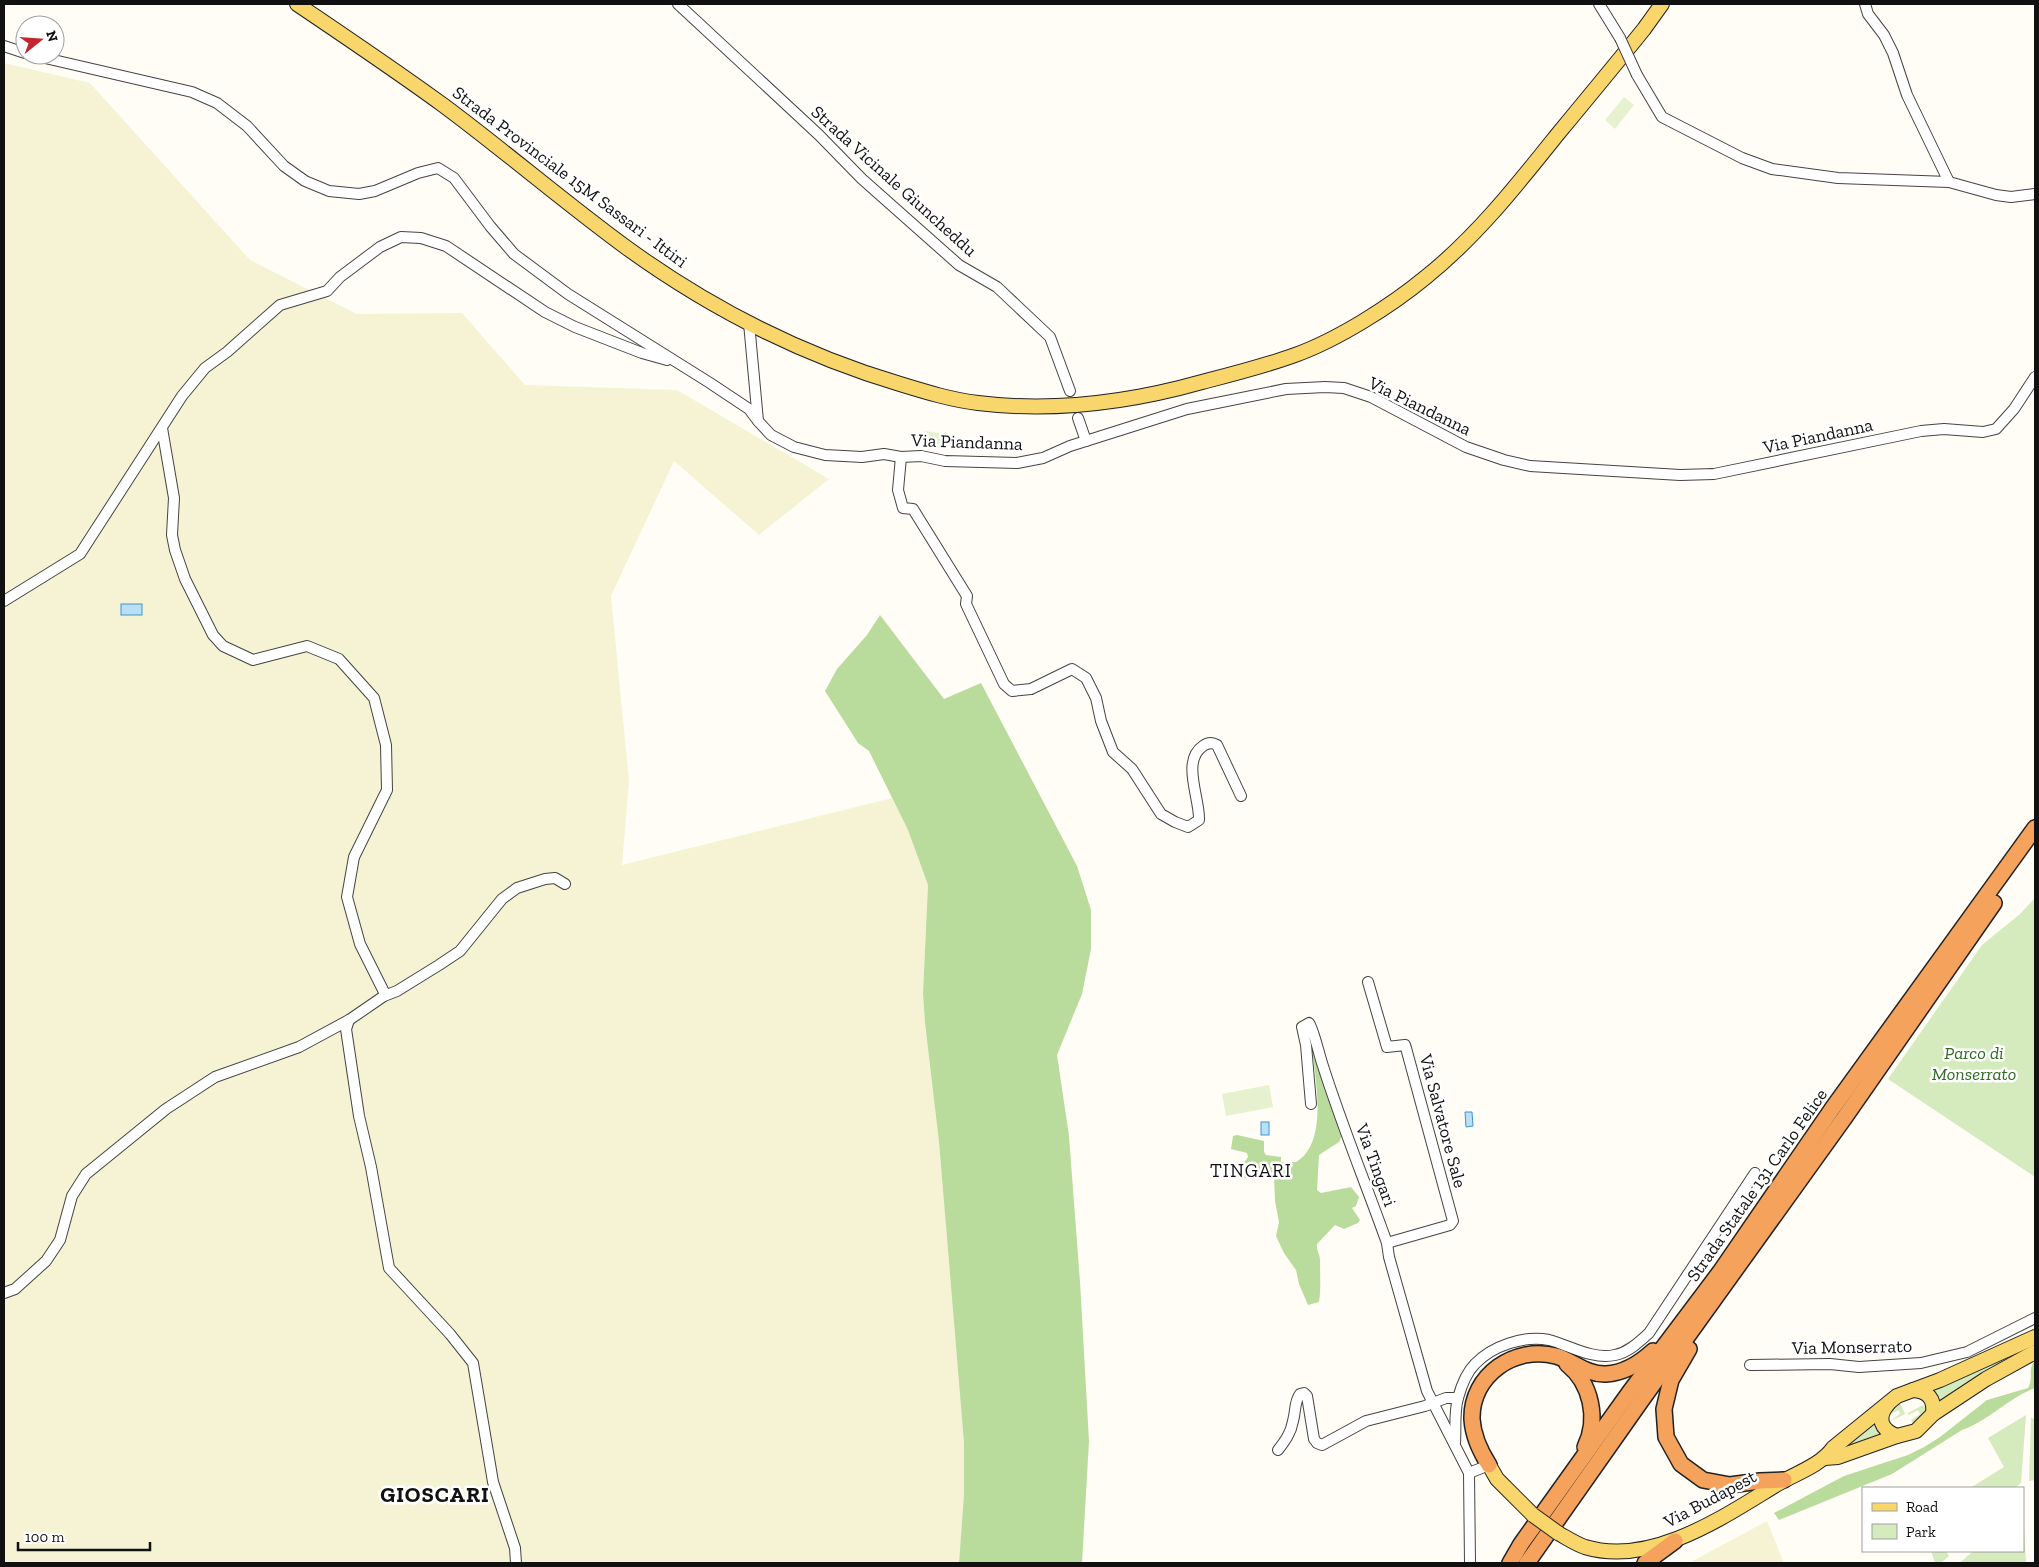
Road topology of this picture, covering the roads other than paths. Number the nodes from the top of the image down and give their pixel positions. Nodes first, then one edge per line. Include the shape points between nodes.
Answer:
1 (297, 4) edge
2 (678, 4) edge
3 (1599, 4) edge
4 (1662, 4) edge
5 (1865, 4) edge
6 (65, 63) edge
7 (1949, 182) junction
8 (2035, 194) edge
9 (748, 323) junction
10 (675, 362) junction
11 (2035, 377) edge
12 (1070, 391) dead end
13 (1078, 418) dead end
14 (758, 421) junction
15 (162, 428) junction
16 (1086, 441) junction
17 (901, 457) junction
18 (4, 601) edge
19 (1241, 796) dead end
20 (2035, 828) edge
21 (2035, 844) edge
22 (565, 884) dead end
23 (1368, 982) dead end
24 (384, 996) junction
25 (349, 1020) junction
26 (1311, 1104) dead end
27 (1755, 1173) dead end
28 (1387, 1243) junction
29 (1742, 1260) junction
30 (1720, 1272) junction
31 (4, 1293) edge
32 (2035, 1318) edge
33 (2035, 1337) edge
34 (2035, 1352) edge
35 (1556, 1356) junction
36 (1750, 1365) dead end
37 (1913, 1390) junction
38 (1458, 1398) junction
39 (1431, 1403) junction
40 (1888, 1403) junction
41 (1933, 1414) junction
42 (1897, 1436) junction
43 (1454, 1443) junction
44 (1278, 1450) dead end
45 (1825, 1458) junction
46 (1488, 1465) junction
47 (1469, 1473) junction
48 (1568, 1479) junction
49 (1784, 1480) junction
50 (1675, 1541) junction
51 (516, 1563) edge
52 (1470, 1563) edge
53 (1510, 1563) edge
54 (1527, 1563) edge
55 (1645, 1563) edge

1 - 9 main road, Strada Provinciale 15M Sassari - Ittiri via 442,105 630,250
2 - 12 street, Strada Vicinale Giuncheddu via 958,265 997,287 1050,337
3 - 7 street, bridge via 1662,117 1742,158 1772,169 1838,178
4 - 9 main road, Strada Provinciale 15M Sassari - Ittiri via 1514,190 1452,254 1425,278 1368,317 1330,340 1294,356 1160,393 1072,404 1012,406 926,392 854,370
5 - 7 street via 1868,14 1889,44 1907,95
6 - 10 street, Via Piandanna via 192,92 217,103 247,126 284,166 305,181 329,191 359,194 375,191 438,168 454,178 514,254 568,294
7 - 8 street via 1996,195
9 - 14 street
10 - 14 street, Via Piandanna via 748,410
10 - 15 street via 642,354 544,312 446,246 421,238 401,237 380,247 327,291 280,305 228,352 205,368
11 - 16 street, Via Piandanna via 1996,429 1983,432 1920,431 1714,474 1680,475 1521,464 1466,447 1371,397 1344,388 1325,387 1286,389 1188,409
13 - 16 street
14 - 17 street, Via Piandanna via 772,435 794,446 825,455 862,457 884,454
15 - 18 street via 80,554
15 - 24 street via 174,498 172,535 175,550 184,579 213,635 223,646 253,660 307,646 339,659 374,698 386,745 387,790 354,857 347,896 360,944
16 - 17 street, Via Piandanna via 1043,458 1018,462
17 - 19 street via 898,490 903,508 913,509 967,596 966,604 1004,684 1012,691 1031,688 1072,669 1086,678 1096,698 1113,752 1132,769 1161,814 1175,822 1188,827 1199,820 1192,765 1198,749 1206,743 1217,745
20 - 30 highway, Strada Statale 131 Carlo Felice
21 - 29 highway, Strada Statale 131 Carlo Felice
22 - 24 street via 555,878 518,888 502,899 460,951
23 - 28 street, Via Salvatore Sale via 1387,1047 1405,1045 1453,1221 1450,1225
24 - 25 street
25 - 31 street via 299,1047 215,1077 166,1109 86,1174 72,1196 60,1240 46,1261 15,1289
25 - 51 street via 346,1030 359,1116 389,1268 473,1362 494,1482 515,1548
26 - 28 street, Via Tingari via 1302,1027 1309,1023
27 - 38 street via 1649,1333 1632,1348 1614,1356 1583,1353 1548,1340 1515,1342 1474,1364
28 - 39 street, Via Tingari
29 - 49 highway via 1671,1380 1664,1409 1666,1437 1680,1464 1703,1480 1730,1485
29 - 54 highway, Strada Statale 131 Carlo Felice
30 - 35 highway via 1638,1364 1606,1374 1592,1372
30 - 48 highway, Strada Statale 131 Carlo Felice
32 - 36 street, Via Monserrato via 1967,1352 1921,1363 1859,1367
33 - 37 main road, Via Budapest
34 - 41 main road, Via Budapest via 1986,1378
35 - 46 highway via 1513,1357 1491,1371 1477,1391 1472,1420 1480,1451
35 - 48 highway via 1578,1373 1588,1393 1593,1416 1590,1438
37 - 40 main road, Via Budapest
37 - 41 main road via 1921,1391 1933,1400
38 - 39 street
38 - 43 street
39 - 43 street, Via Tingari
39 - 44 street via 1366,1421 1322,1445 1314,1439 1307,1396 1300,1394 1293,1423
40 - 42 main road via 1882,1413 1882,1426
40 - 45 main road, Via Budapest
41 - 42 main road, Via Budapest via 1916,1431
42 - 45 main road, Via Budapest via 1838,1458
43 - 47 street, Via Tingari
45 - 49 main road, Via Budapest
46 - 47 street
46 - 50 main road, Via Budapest, bridge via 1496,1479 1533,1514 1558,1533 1585,1547 1618,1552
47 - 52 street
48 - 53 highway, Strada Statale 131 Carlo Felice
49 - 50 main road, Via Budapest
50 - 55 highway

